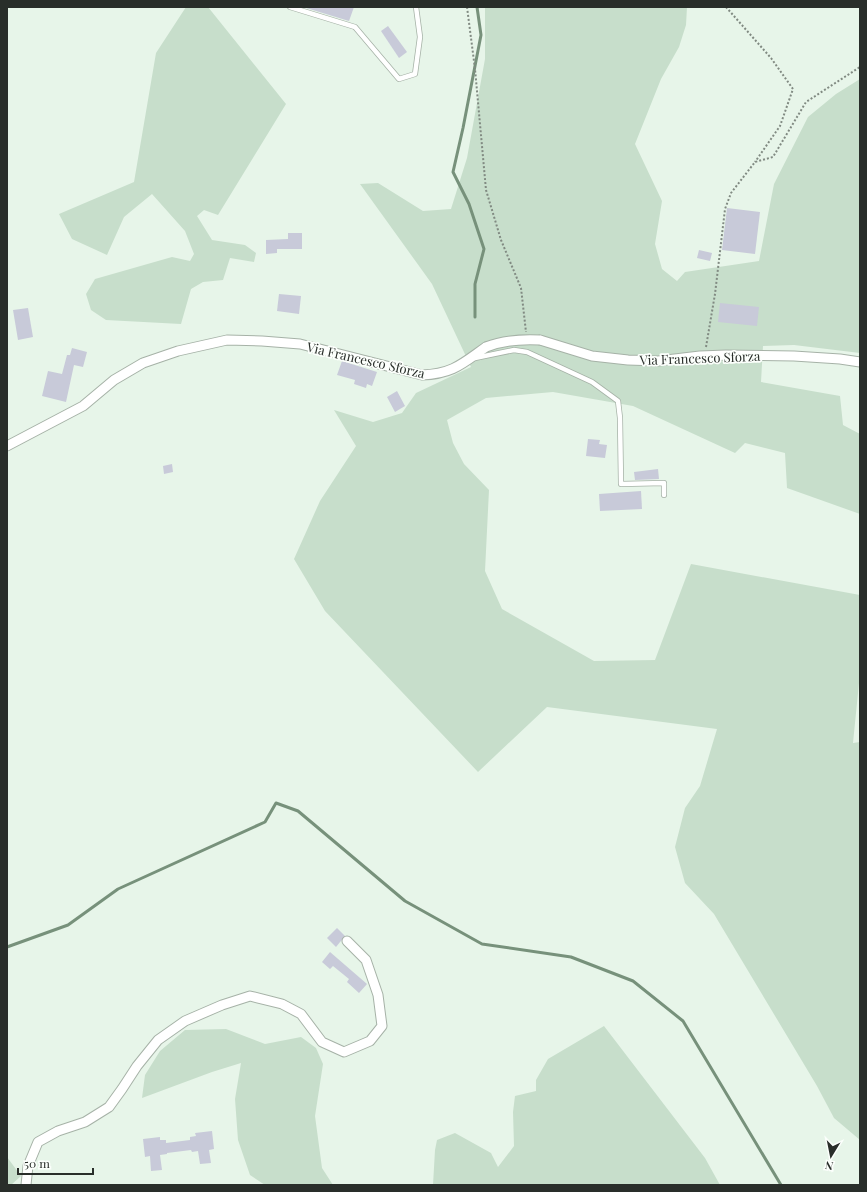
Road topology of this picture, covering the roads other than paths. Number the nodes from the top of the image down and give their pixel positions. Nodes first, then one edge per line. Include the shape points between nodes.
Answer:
1 (290, 7) edge
2 (416, 7) edge
3 (469, 360) junction
4 (860, 362) edge
5 (7, 446) edge
6 (664, 495) dead end
7 (347, 941) dead end
8 (26, 1185) edge

1 - 2 lane via 355,27 399,79 415,74 420,37
3 - 4 street, Via Francesco Sforza, bridge via 486,347 504,341 540,340 592,356 628,360 658,361 726,354 840,358
3 - 5 street, Via Francesco Sforza via 450,370 422,375 300,344 220,341 143,363 114,380 83,406
3 - 6 lane via 514,350 527,352 592,382 618,401 621,484 664,483
7 - 8 street via 366,960 378,995 382,1026 370,1041 344,1052 322,1042 301,1014 282,1004 250,996 216,1008 185,1021 158,1040 109,1107 85,1122 58,1131 38,1142 28,1166

